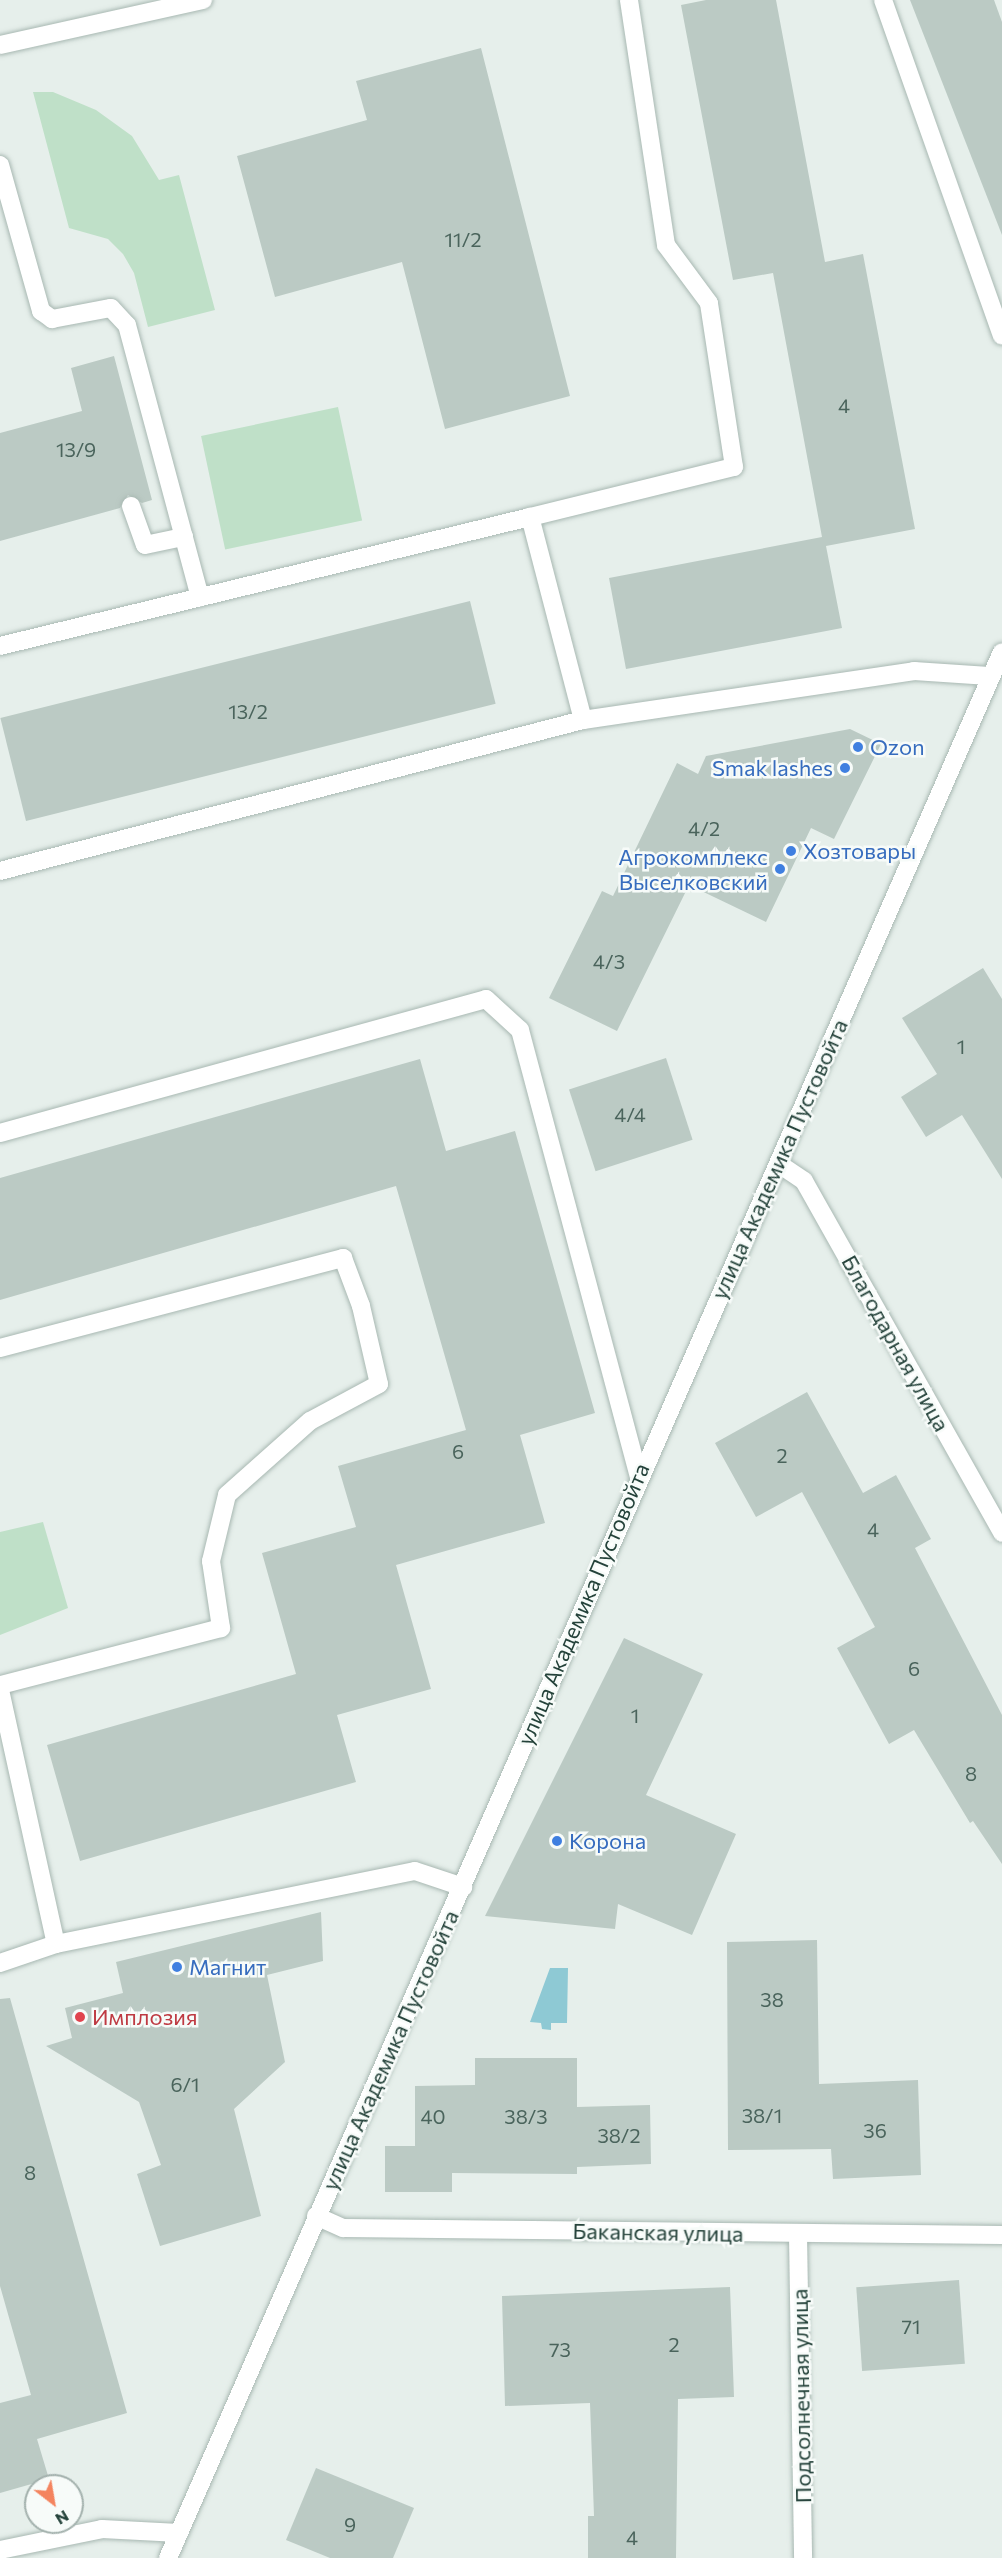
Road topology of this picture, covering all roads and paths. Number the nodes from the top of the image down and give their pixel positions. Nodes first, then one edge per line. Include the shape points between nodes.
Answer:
1 (203, 0) edge
2 (629, 0) edge
3 (883, 0) edge
4 (0, 45) edge
5 (0, 165) edge
6 (1002, 336) edge
7 (131, 506) dead end
8 (530, 517) junction
9 (184, 537) junction
10 (200, 597) junction
11 (0, 646) edge
12 (1002, 652) edge
13 (989, 676) junction
14 (583, 720) junction
15 (0, 871) edge
16 (0, 1132) edge
17 (779, 1164) junction
18 (0, 1347) edge
19 (638, 1475) junction
20 (1002, 1533) edge
21 (0, 1685) edge
22 (0, 1690) edge
23 (463, 1887) junction
24 (56, 1944) junction
25 (0, 1962) edge
26 (316, 2216) junction
27 (798, 2234) junction
28 (1002, 2235) edge
29 (179, 2533) junction
30 (0, 2550) edge
31 (168, 2558) edge
32 (803, 2558) edge

1 - 4 street
2 - 8 street via 666,244 709,303 734,467
3 - 6 street
5 - 9 street via 41,311 52,319 111,308 127,325
7 - 9 street via 145,545
8 - 10 street
8 - 14 street
9 - 10 street
10 - 11 street
12 - 13 street, улица Академика Пустовойта
13 - 14 street via 914,671
13 - 17 street, улица Академика Пустовойта
14 - 15 street
16 - 19 street via 486,999 520,1030
17 - 19 street, улица Академика Пустовойта
17 - 20 street, Благодарная улица via 804,1181
18 - 21 street via 342,1258 361,1306 379,1384 310,1421 227,1495 211,1561 221,1628
19 - 23 street, улица Академика Пустовойта
22 - 24 street
23 - 24 street via 415,1872
23 - 26 street, улица Академика Пустовойта
24 - 25 street
26 - 27 street, Баканская улица via 343,2228
26 - 29 street, улица Академика Пустовойта
27 - 28 street, Баканская улица
27 - 32 street, Подсолнечная улица
29 - 30 street via 102,2529
29 - 31 street, улица Академика Пустовойта

